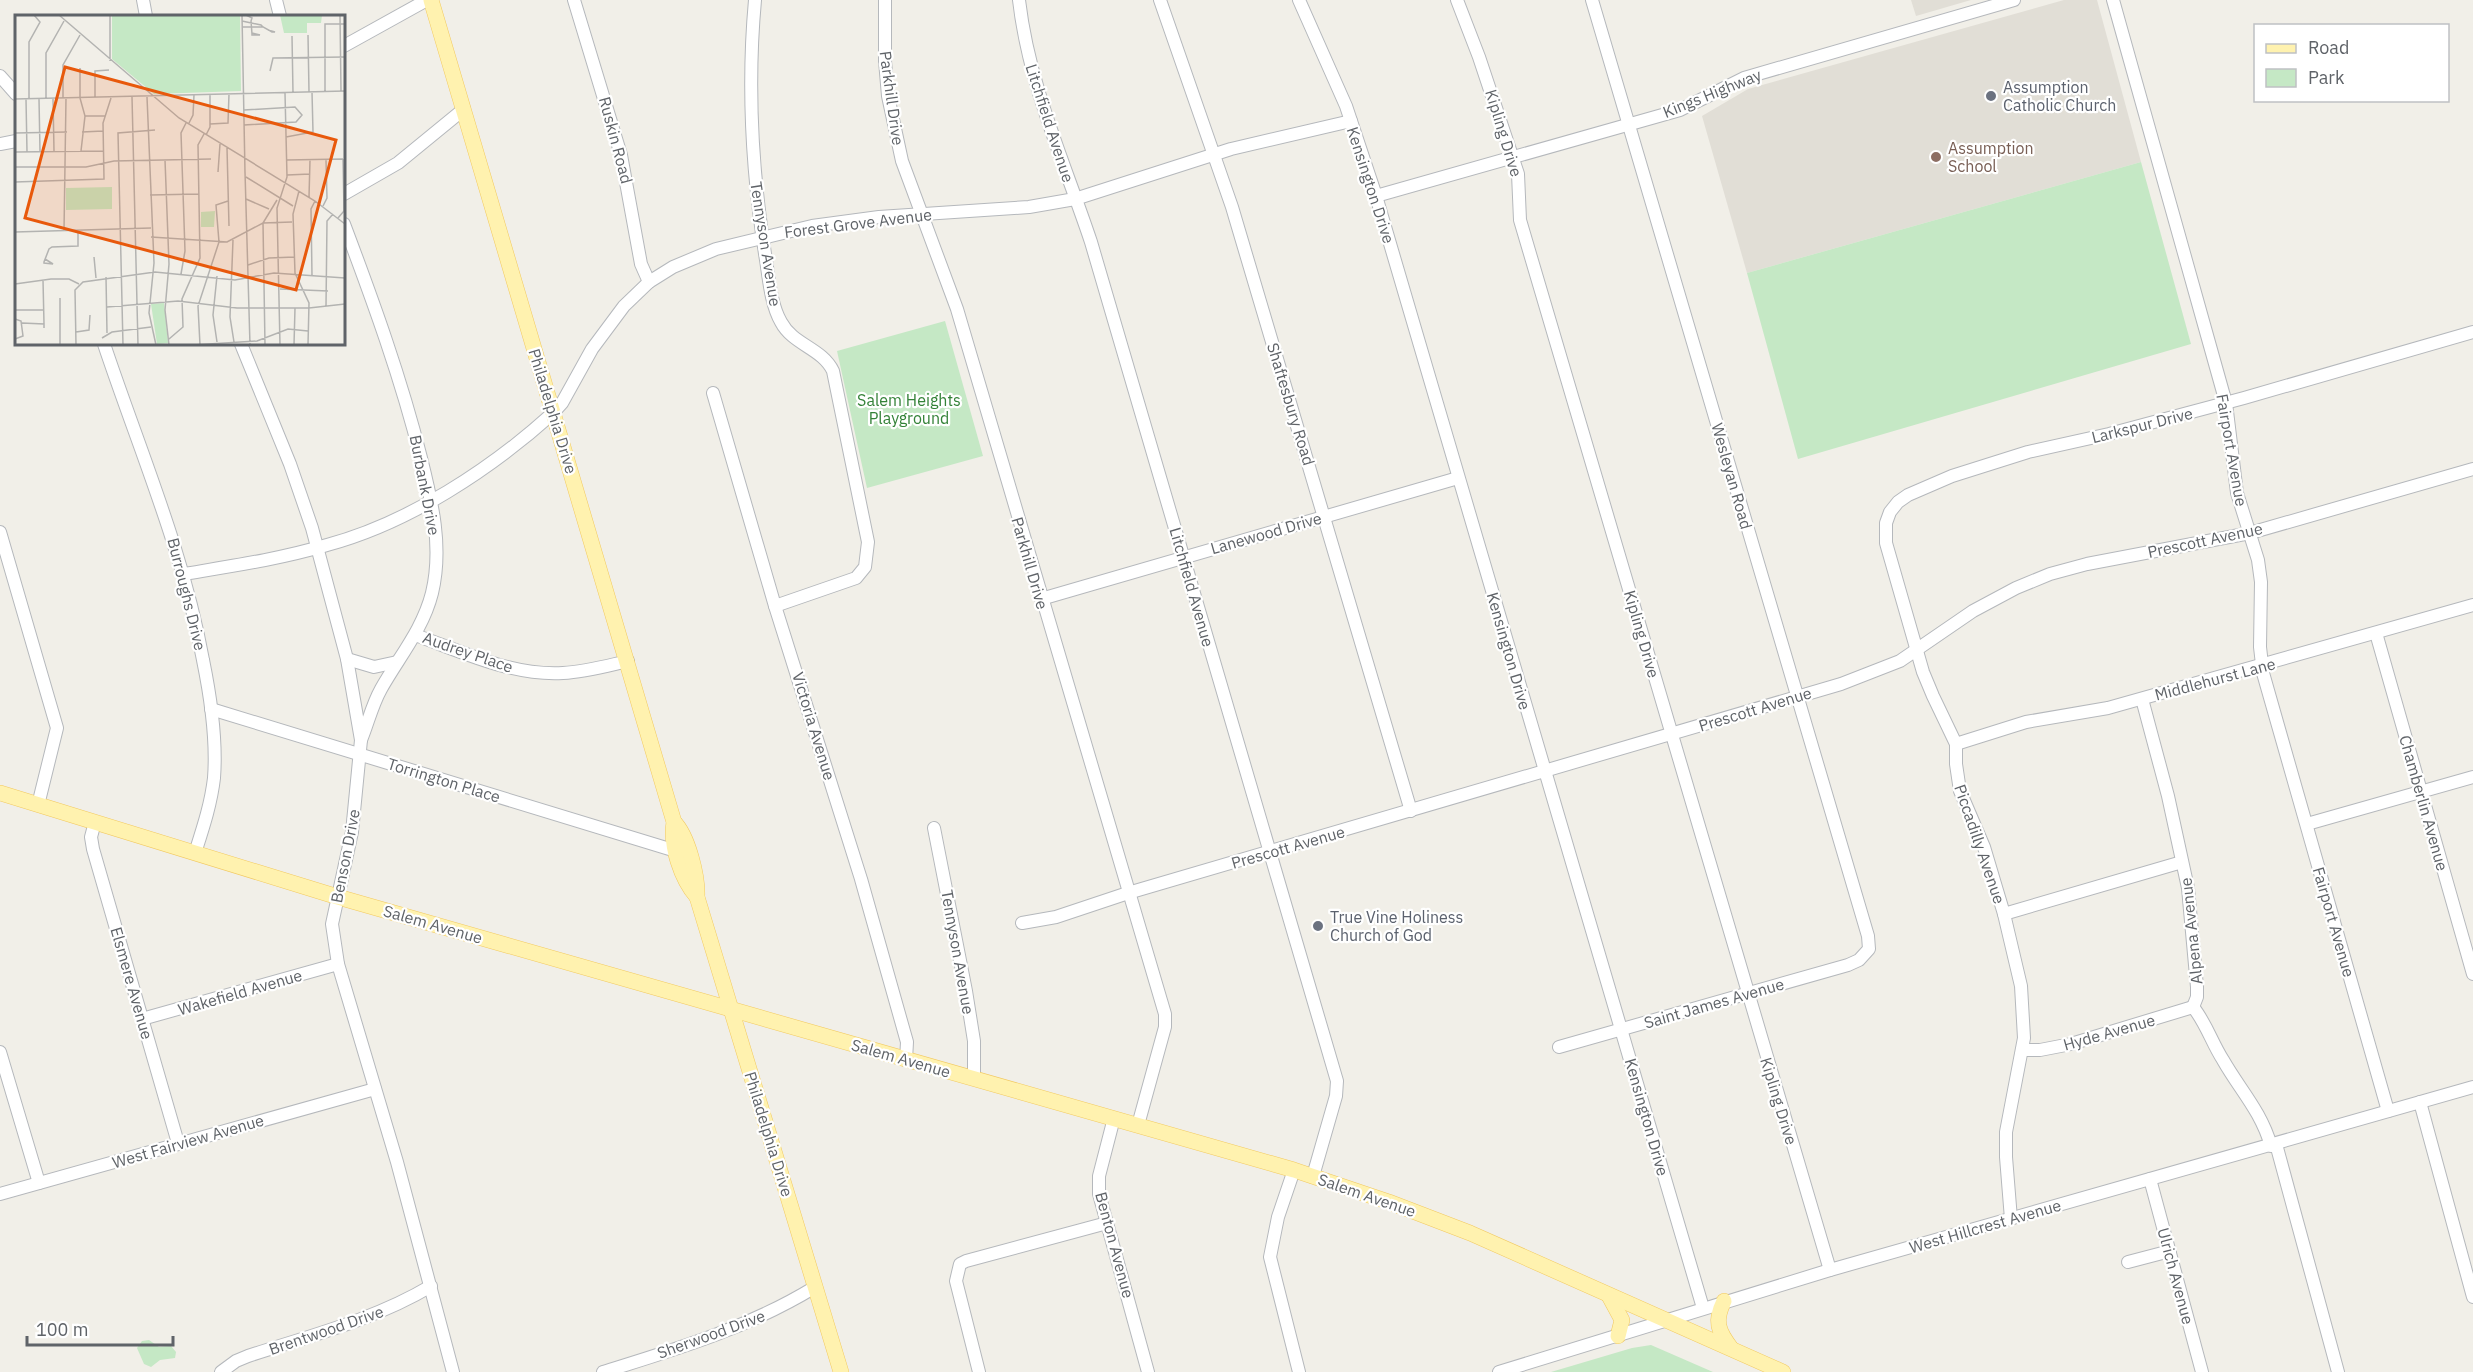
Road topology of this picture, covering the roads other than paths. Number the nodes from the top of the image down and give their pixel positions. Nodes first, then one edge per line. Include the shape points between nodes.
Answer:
1 (143, 0) edge
2 (276, 0) edge
3 (429, 0) edge
4 (574, 0) edge
5 (755, 0) edge
6 (885, 0) edge
7 (1019, 0) edge
8 (1160, 0) edge
9 (1299, 0) edge
10 (1457, 0) edge
11 (1592, 0) edge
12 (2014, 0) edge
13 (2113, 0) edge
14 (1987, 4) edge
15 (146, 15) edge
16 (280, 15) edge
17 (345, 45) edge
18 (0, 76) edge
19 (15, 93) edge
20 (464, 109) junction
21 (1351, 121) junction
22 (1628, 124) junction
23 (15, 141) edge
24 (0, 144) edge
25 (1215, 153) junction
26 (1513, 158) junction
27 (345, 193) edge
28 (1376, 196) junction
29 (1075, 199) junction
30 (922, 214) junction
31 (345, 227) edge
32 (762, 237) junction
33 (649, 282) junction
34 (2473, 332) edge
35 (104, 345) edge
36 (241, 345) edge
37 (713, 393) dead end
38 (2226, 403) junction
39 (554, 413) junction
40 (2473, 469) edge
41 (1458, 478) junction
42 (432, 502) junction
43 (1889, 514) joint
44 (1324, 516) junction
45 (0, 532) edge
46 (2250, 532) junction
47 (318, 548) junction
48 (1182, 557) junction
49 (184, 574) junction
50 (1041, 599) junction
51 (775, 606) junction
52 (2473, 606) edge
53 (2376, 633) junction
54 (415, 635) junction
55 (1916, 650) junction
56 (347, 659) junction
57 (628, 661) junction
58 (397, 662) junction
59 (2262, 665) junction
60 (1797, 696) junction
61 (2142, 699) junction
62 (211, 709) junction
63 (1671, 734) junction
64 (361, 740) junction
65 (1956, 744) junction
66 (360, 754) junction
67 (1545, 772) junction
68 (2473, 777) edge
69 (2421, 792) junction
70 (0, 793) edge
71 (38, 805) junction
72 (1411, 811) junction
73 (94, 822) junction
74 (674, 822) junction
75 (2307, 825) junction
76 (934, 828) dead end
77 (676, 851) junction
78 (1270, 852) junction
79 (195, 853) junction
80 (2182, 862) junction
81 (1128, 894) junction
82 (338, 897) junction
83 (697, 897) junction
84 (2004, 914) junction
85 (1022, 923) dead end
86 (1867, 953) joint
87 (338, 964) junction
88 (2473, 974) edge
89 (1746, 993) junction
90 (2193, 1007) junction
91 (730, 1008) junction
92 (142, 1019) junction
93 (1621, 1030) junction
94 (1559, 1047) dead end
95 (2022, 1050) junction
96 (0, 1052) edge
97 (906, 1060) junction
98 (974, 1078) junction
99 (2473, 1087) edge
100 (375, 1089) junction
101 (2421, 1102) junction
102 (2388, 1111) junction
103 (1114, 1118) junction
104 (1138, 1125) junction
105 (178, 1143) junction
106 (2273, 1145) junction
107 (1294, 1170) junction
108 (1313, 1176) junction
109 (2150, 1179) junction
110 (39, 1184) junction
111 (0, 1194) edge
112 (2011, 1219) junction
113 (1107, 1223) junction
114 (2170, 1251) junction
115 (2128, 1262) dead end
116 (1830, 1270) junction
117 (430, 1286) junction
118 (815, 1287) junction
119 (1609, 1296) junction
120 (2473, 1297) edge
121 (1724, 1301) junction
122 (1704, 1308) junction
123 (1670, 1321) junction
124 (1618, 1336) junction
125 (1731, 1348) junction
126 (221, 1372) edge
127 (453, 1372) edge
128 (603, 1372) edge
129 (841, 1372) edge
130 (979, 1372) edge
131 (1148, 1372) edge
132 (1299, 1372) edge
133 (1499, 1372) edge
134 (1783, 1372) edge
135 (2202, 1372) edge
136 (2338, 1372) edge

1 - 15 street
2 - 16 street
3 - 17 street
3 - 20 main road, Philadelphia Drive
4 - 33 street, Ruskin Road via 621,155 641,264
5 - 32 street, Tennyson Avenue via 751,105
6 - 30 street, Parkhill Drive via 885,61 891,114 902,161
7 - 29 street, Litchfield Avenue via 1035,86
8 - 25 street, Shaftesbury Road
9 - 21 street, Kensington Drive
10 - 26 street, Kipling Drive
11 - 22 street, Wesleyan Road
12 - 14 street, Kings Highway
13 - 38 street, Fairport Avenue
14 - 22 street, Kings Highway via 1744,78 1694,104
18 - 19 street
20 - 27 street via 398,163
20 - 39 main road, Philadelphia Drive
21 - 25 street, Forest Grove Avenue
21 - 28 street, Kensington Drive
22 - 26 street, Kings Highway
22 - 60 street, Wesleyan Road
23 - 24 street
25 - 29 street, Forest Grove Avenue
25 - 44 street, Shaftesbury Road
26 - 28 street, Kings Highway
26 - 63 street, Kipling Drive via 1519,182 1520,220
28 - 41 street, Kensington Drive
29 - 30 street, Forest Grove Avenue via 1009,209
29 - 48 street, Litchfield Avenue via 1091,242
30 - 32 street, Forest Grove Avenue via 823,225
30 - 50 street, Parkhill Drive via 957,309
31 - 42 street, Burbank Drive via 387,339
32 - 33 street, Forest Grove Avenue via 693,257
32 - 51 street, Tennyson Avenue via 781,324 791,336 825,358 833,371 868,542 865,567 856,578
33 - 39 street, Forest Grove Avenue via 605,329
34 - 38 street, Larkspur Drive
35 - 49 street, Burroughs Drive
36 - 47 street, Benson Drive via 290,464
37 - 51 street, Victoria Avenue
38 - 43 street, Larkspur Drive via 1991,462 1908,495
38 - 46 street, Fairport Avenue via 2237,493
39 - 42 street, Forest Grove Avenue via 482,470
39 - 57 main road, Philadelphia Drive
40 - 46 street, Prescott Avenue
41 - 44 street, Lanewood Drive
41 - 67 street, Kensington Drive
42 - 47 street, Forest Grove Avenue
42 - 54 street, Burbank Drive via 436,571 427,611
43 - 55 street, Piccadilly Avenue via 1886,543
44 - 48 street, Lanewood Drive
44 - 72 street, Shaftesbury Road
45 - 71 street via 57,728
46 - 55 street, Prescott Avenue via 2050,574 1987,603
46 - 59 street, Fairport Avenue via 2260,582
47 - 49 street, Forest Grove Avenue
47 - 56 street, Benson Drive
48 - 50 street, Lanewood Drive
48 - 78 street, Litchfield Avenue
49 - 62 street, Burroughs Drive
50 - 81 street, Parkhill Drive
51 - 97 street, Victoria Avenue via 861,879 907,1042
52 - 53 street, Middlehurst Lane
53 - 59 street, Middlehurst Lane
53 - 69 street, Chamberlin Avenue
54 - 57 street, Audrey Place via 532,672 574,672
54 - 58 street, Burbank Drive
55 - 60 street, Prescott Avenue via 1888,666
55 - 65 street, Piccadilly Avenue
56 - 58 street via 374,667
56 - 64 street, Benson Drive
57 - 74 main road, Philadelphia Drive
58 - 64 street, Burbank Drive via 373,705
59 - 61 street, Middlehurst Lane
59 - 75 street, Fairport Avenue
60 - 63 street, Prescott Avenue
60 - 86 street, Wesleyan Road via 1868,936
61 - 65 street, Middlehurst Lane via 2026,722
61 - 80 street, Alpena Avenue
62 - 66 street, Torrington Place
62 - 79 street, Burroughs Drive via 213,779
63 - 67 street, Prescott Avenue
63 - 89 street, Kipling Drive
64 - 66 street, Benson Drive
65 - 84 street, Piccadilly Avenue via 1960,791 1984,848
66 - 77 street, Torrington Place
66 - 82 street, Benson Drive via 352,832
67 - 72 street, Prescott Avenue
67 - 93 street, Kensington Drive
68 - 69 street
69 - 75 street
69 - 88 street, Chamberlin Avenue
70 - 71 main road, Salem Avenue
71 - 73 main road, Salem Avenue
72 - 78 street, Prescott Avenue
73 - 79 main road, Salem Avenue
73 - 92 street, Elsmere Avenue via 93,849
74 - 77 main road, Philadelphia Drive
74 - 83 main road, Philadelphia Drive via 682,831 698,884
75 - 102 street, Fairport Avenue
76 - 98 street, Tennyson Avenue via 966,991 974,1041
77 - 83 main road, Philadelphia Drive via 688,886
78 - 81 street, Prescott Avenue
78 - 108 street, Litchfield Avenue via 1337,1081
79 - 82 main road, Salem Avenue
80 - 84 street
80 - 90 street, Alpena Avenue via 2198,997
81 - 85 street, Prescott Avenue via 1056,917
81 - 104 street, Parkhill Drive via 1166,1020
82 - 87 street, Benson Drive via 332,924
82 - 91 main road, Salem Avenue
83 - 91 main road, Philadelphia Drive
84 - 95 street, Piccadilly Avenue via 2021,986 2025,1019
86 - 89 street, Saint James Avenue via 1848,965
87 - 92 street, Wakefield Avenue
87 - 100 street, Benson Drive
89 - 93 street, Saint James Avenue
89 - 116 street, Kipling Drive
90 - 95 street, Hyde Avenue via 2071,1044
90 - 106 street, Alpena Avenue via 2224,1063 2258,1111
91 - 97 main road, Salem Avenue
91 - 118 main road, Philadelphia Drive
92 - 105 street, Elsmere Avenue
93 - 94 street, Saint James Avenue
93 - 122 street, Kensington Drive
95 - 112 street, Piccadilly Avenue via 2006,1132
96 - 110 street
97 - 98 main road, Salem Avenue
98 - 103 main road, Salem Avenue
99 - 101 street, West Hillcrest Avenue
100 - 105 street, West Fairview Avenue
100 - 117 street, Benson Drive
101 - 102 street, West Hillcrest Avenue
101 - 120 street
102 - 106 street, West Hillcrest Avenue
103 - 104 main road, Salem Avenue
103 - 113 street, Benton Avenue via 1099,1176 1099,1194
104 - 107 main road, Salem Avenue
105 - 110 street, West Fairview Avenue
106 - 109 street, West Hillcrest Avenue
106 - 136 street, Alpena Avenue
107 - 108 main road, Salem Avenue
107 - 132 street via 1270,1257
108 - 119 main road, Salem Avenue via 1470,1233
109 - 112 street, West Hillcrest Avenue
109 - 114 street, Ulrich Avenue
110 - 111 street, West Fairview Avenue
112 - 116 street, West Hillcrest Avenue
113 - 130 street via 960,1264 956,1281
113 - 131 street, Benton Avenue
114 - 115 street
114 - 135 street, Ulrich Avenue
116 - 121 street, West Hillcrest Avenue
117 - 126 street, Brentwood Drive via 398,1304 346,1324 248,1356
117 - 127 street, Benson Drive
118 - 128 street, Sherwood Drive via 714,1337
118 - 129 main road, Philadelphia Drive
119 - 123 main road, Salem Avenue
119 - 124 main road via 1622,1320
121 - 122 street, West Hillcrest Avenue
121 - 125 main road via 1718,1329
122 - 123 street, West Hillcrest Avenue
123 - 124 street, West Hillcrest Avenue
123 - 125 main road, Salem Avenue
124 - 133 street, West Hillcrest Avenue
125 - 134 main road, Salem Avenue

